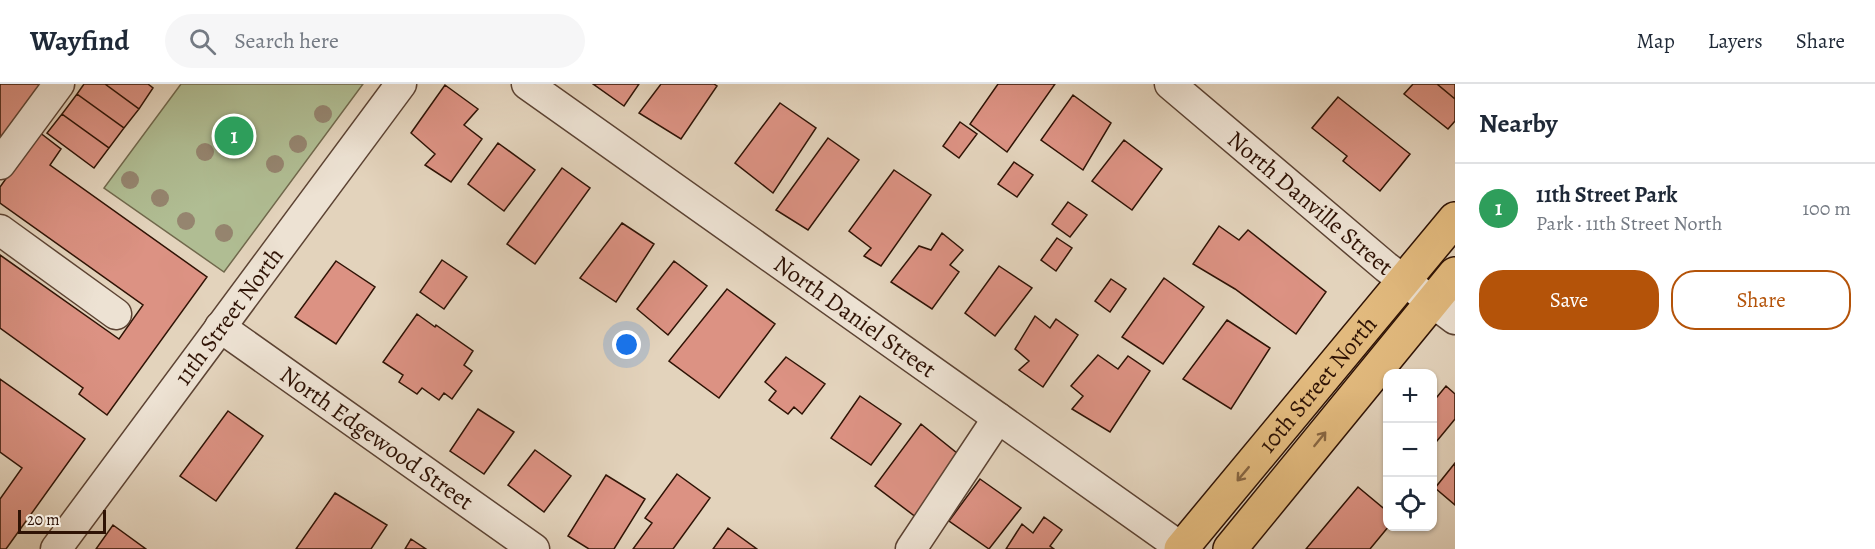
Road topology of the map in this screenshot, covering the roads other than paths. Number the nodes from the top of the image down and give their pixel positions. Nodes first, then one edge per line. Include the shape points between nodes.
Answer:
1 (59, 84) edge
2 (401, 84) edge
3 (527, 84) edge
4 (1170, 84) edge
5 (0, 164) edge
6 (1455, 219) edge
7 (0, 230) edge
8 (1455, 274) edge
9 (1404, 281) junction
10 (1443, 310) edge
11 (116, 314) dead end
12 (220, 327) junction
13 (998, 418) junction
14 (57, 549) edge
15 (534, 549) edge
16 (911, 549) edge
17 (1182, 549) edge
18 (1230, 549) edge

1 - 5 street
2 - 12 street, 11th Street North
3 - 13 street, North Daniel Street
4 - 9 street, North Danville Street
6 - 9 main road, 10th Street North
7 - 11 street
8 - 10 main road, 10th Street North
9 - 10 street, North Danville Street
9 -> 17 main road, 10th Street North
18 -> 10 main road, 10th Street North
12 - 14 street, 11th Street North
12 - 15 street, North Edgewood Street
13 - 16 street
13 - 17 street, North Daniel Street

